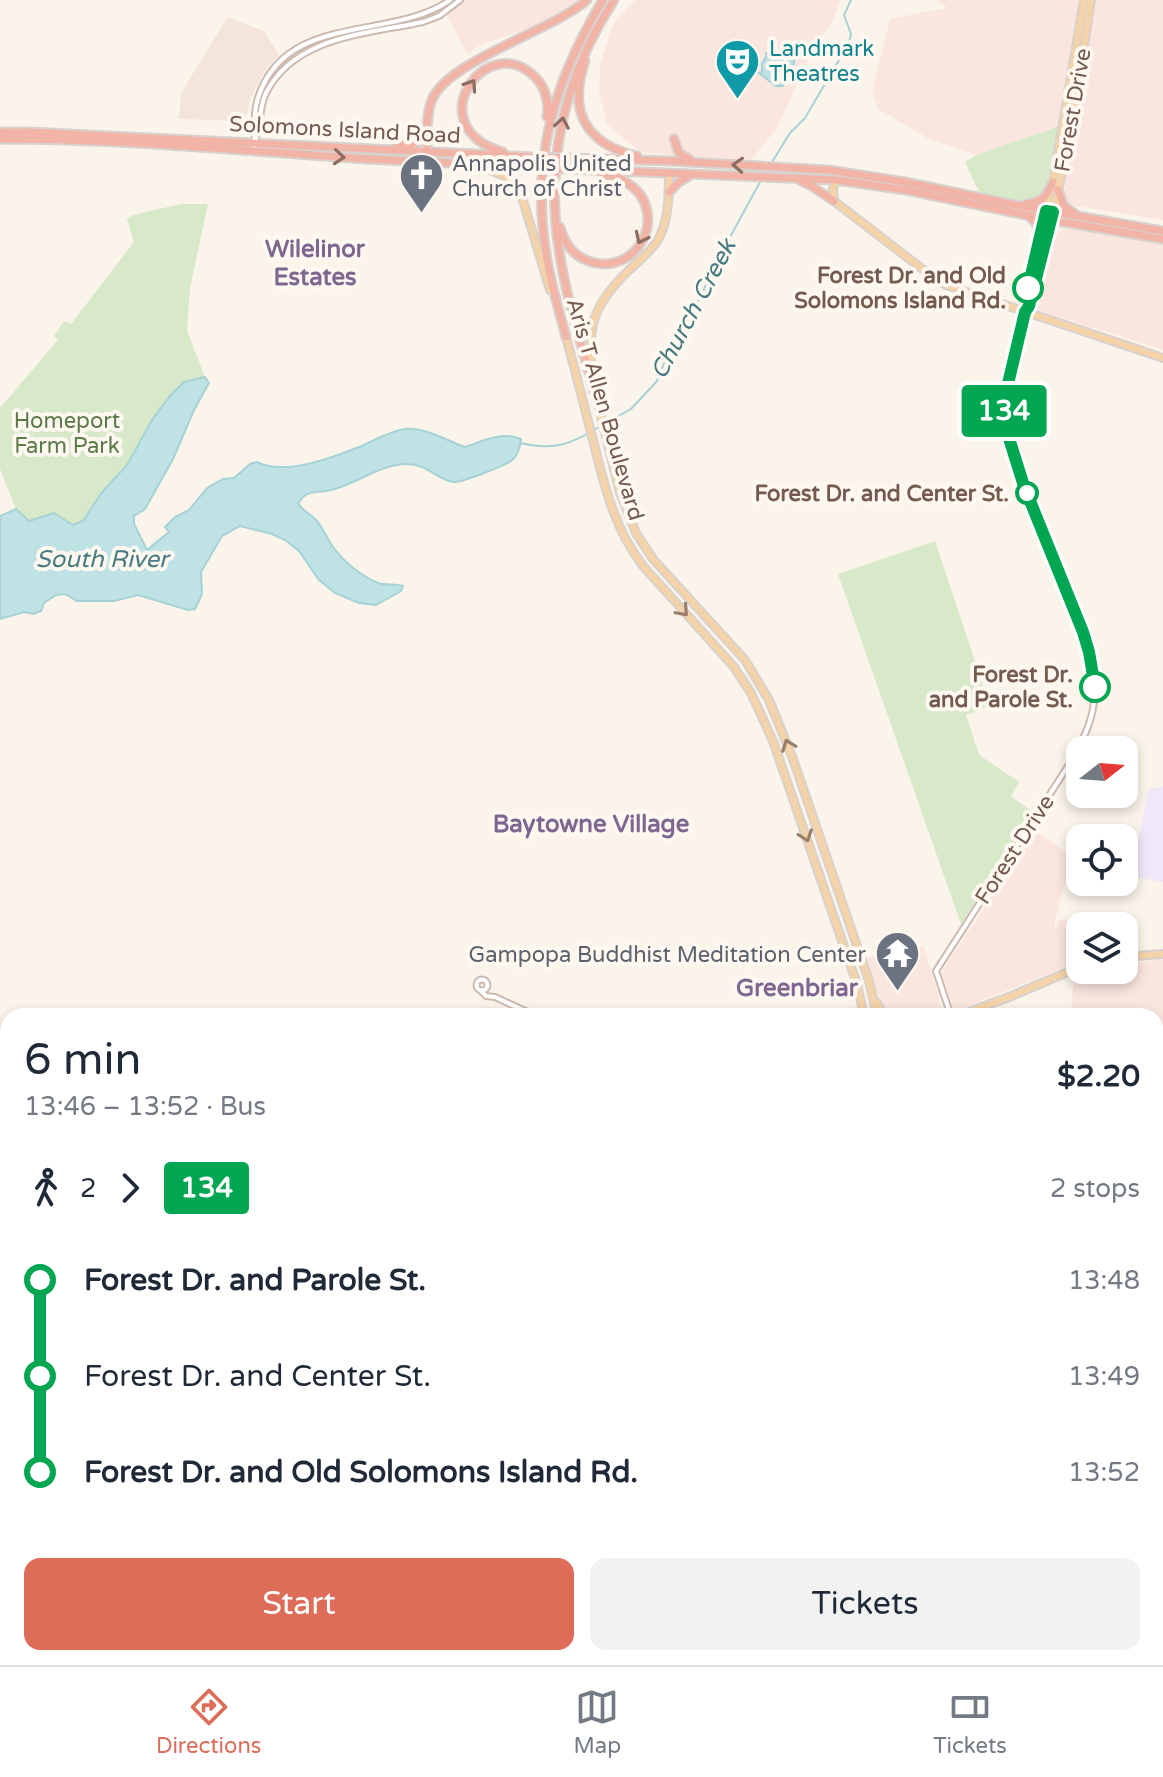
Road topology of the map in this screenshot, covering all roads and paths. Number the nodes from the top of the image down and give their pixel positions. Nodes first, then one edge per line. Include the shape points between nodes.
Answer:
1 (450, 0) edge
2 (460, 0) edge
3 (587, 0) edge
4 (603, 0) edge
5 (614, 0) edge
6 (1084, 0) edge
7 (1091, 0) edge
8 (603, 19) junction
9 (427, 128) junction
10 (0, 136) edge
11 (674, 139) dead end
12 (254, 146) junction
13 (391, 150) junction
14 (544, 150) junction
15 (427, 152) junction
16 (517, 156) junction
17 (655, 160) junction
18 (427, 161) junction
19 (671, 161) junction
20 (463, 163) junction
21 (703, 163) junction
22 (588, 170) junction
23 (669, 173) junction
24 (693, 174) junction
25 (836, 176) junction
26 (785, 178) junction
27 (795, 179) junction
28 (1056, 186) junction
29 (669, 192) junction
30 (555, 193) junction
31 (834, 201) junction
32 (1015, 205) junction
33 (1029, 215) junction
34 (1049, 215) junction
35 (1077, 216) junction
36 (1163, 231) edge
37 (1040, 236) junction
38 (1163, 239) edge
39 (1025, 312) junction
40 (566, 337) junction
41 (1163, 358) edge
42 (595, 394) junction
43 (1163, 954) edge
44 (1138, 956) edge
45 (1066, 973) edge
46 (484, 990) dead end
47 (873, 996) junction
48 (519, 1008) edge
49 (862, 1008) edge
50 (875, 1008) edge
51 (880, 1008) edge
52 (948, 1008) edge
53 (979, 1008) edge

1 - 12 street via 420,15 317,39 290,53 258,96
2 - 12 street via 423,22 321,45 297,56 265,95
3 - 9 highway via 446,79 433,96
4 - 14 highway, Aris T Allen Boulevard via 562,81
5 - 8 highway, Aris T Allen Boulevard
6 - 28 main road, Forest Drive
7 - 28 main road, Forest Drive
8 - 17 highway via 581,75 582,113 594,135 609,147
30 -> 8 highway, Aris T Allen Boulevard via 565,106 583,54
9 - 13 highway via 416,144
9 - 15 highway
10 - 12 highway, Solomons Island Road
10 - 12 highway, Solomons Island Road via 29,132
11 - 21 highway via 681,156
12 - 13 highway, Solomons Island Road
12 -> 18 highway, Solomons Island Road
13 - 15 highway, Solomons Island Road
16 -> 14 highway via 479,142 463,117 467,86 498,65 528,70 542,85 548,104
14 - 40 highway, Aris T Allen Boulevard via 544,243
15 - 16 highway, Solomons Island Road
15 - 18 highway
16 - 17 highway, Solomons Island Road, bridge
17 - 19 highway, Solomons Island Road
18 - 20 highway, Solomons Island Road
19 - 21 highway, Solomons Island Road
19 - 23 highway
20 - 22 highway, Solomons Island Road, bridge
20 - 40 main road via 498,173 521,194
25 -> 21 highway, Solomons Island Road
22 - 23 highway, Solomons Island Road
22 -> 30 highway via 621,179 644,202 645,236 627,258 603,264 575,254 561,233
23 - 24 highway, Solomons Island Road
23 - 29 main road
24 - 26 highway, Solomons Island Road
24 - 29 highway
25 - 26 highway
25 - 27 highway, Solomons Island Road
25 - 31 main road
25 - 32 highway, Solomons Island Road via 905,182
25 - 33 highway, Solomons Island Road
26 - 27 highway, Solomons Island Road
27 - 31 highway
28 - 32 highway via 1042,200
28 - 34 main road, Forest Drive
28 - 35 highway via 1064,206
29 - 42 main road via 657,241 609,292 593,320
30 - 42 highway, Aris T Allen Boulevard via 562,270
31 - 39 main road via 946,285
32 - 34 highway, Solomons Island Road
33 - 34 highway, Solomons Island Road
33 - 37 highway
34 - 35 highway, Solomons Island Road
34 - 37 main road, Forest Drive
34 - 38 highway, Solomons Island Road
34 - 39 main road, Forest Drive
35 - 36 highway, Solomons Island Road
37 - 39 main road, Forest Drive
39 - 41 main road
39 - 52 street, Forest Drive via 1007,388 1007,432 1086,642 1094,704 1070,763 936,971
40 -> 49 main road, Aris T Allen Boulevard via 621,532 643,566 734,667 758,706
47 -> 42 main road, Aris T Allen Boulevard via 769,700 745,660 643,545 624,507
43 - 44 main road
45 - 53 main road
46 - 48 street via 486,996
47 - 50 main road, Aris T Allen Boulevard
47 - 51 main road

